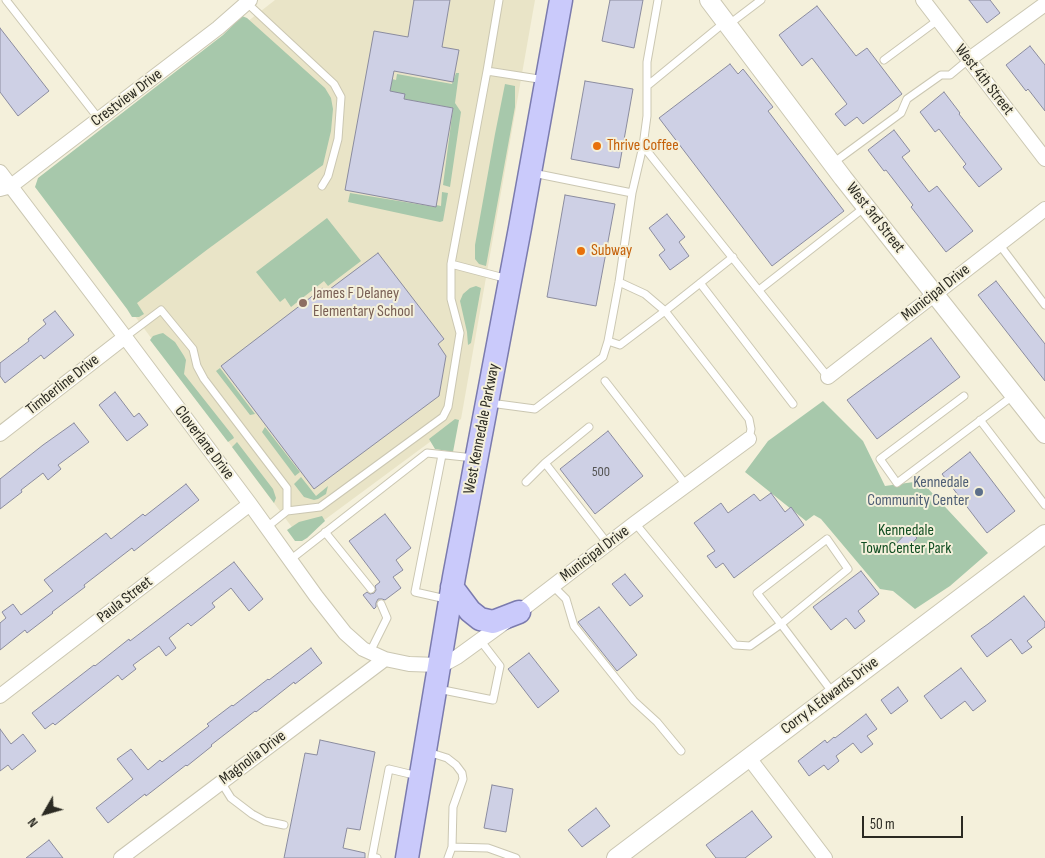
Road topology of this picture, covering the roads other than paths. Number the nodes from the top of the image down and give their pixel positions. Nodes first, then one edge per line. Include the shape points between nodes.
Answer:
1 (6, 0) edge
2 (499, 0) edge
3 (561, 0) edge
4 (658, 0) edge
5 (709, 0) edge
6 (761, 0) edge
7 (923, 0) edge
8 (248, 1) edge
9 (1045, 4) edge
10 (938, 20) junction
11 (726, 23) junction
12 (884, 60) dead end
13 (968, 60) junction
14 (487, 71) junction
15 (547, 80) junction
16 (647, 86) junction
17 (99, 120) junction
18 (643, 146) junction
19 (1045, 159) edge
20 (832, 164) junction
21 (0, 172) edge
22 (530, 173) junction
23 (322, 186) dead end
24 (6, 188) edge
25 (632, 194) junction
26 (865, 206) junction
27 (1045, 209) edge
28 (999, 244) junction
29 (733, 257) junction
30 (451, 264) junction
31 (510, 279) junction
32 (619, 282) junction
33 (700, 283) junction
34 (759, 290) junction
35 (934, 294) junction
36 (1045, 305) edge
37 (665, 311) junction
38 (125, 337) junction
39 (608, 341) junction
40 (828, 377) joint
41 (605, 381) dead end
42 (1014, 395) junction
43 (964, 396) dead end
44 (487, 403) junction
45 (793, 404) dead end
46 (980, 420) junction
47 (590, 427) dead end
48 (0, 434) edge
49 (1045, 434) edge
50 (749, 438) joint
51 (442, 455) junction
52 (476, 458) junction
53 (545, 463) junction
54 (526, 482) dead end
55 (686, 485) junction
56 (250, 504) junction
57 (1045, 505) edge
58 (288, 511) junction
59 (635, 523) junction
60 (267, 527) junction
61 (325, 532) junction
62 (1045, 534) edge
63 (608, 544) junction
64 (290, 560) junction
65 (553, 586) junction
66 (370, 589) dead end
67 (451, 593) junction
68 (381, 604) dead end
69 (519, 612) junction
70 (780, 624) junction
71 (480, 640) junction
72 (370, 652) junction
73 (385, 658) junction
74 (439, 665) junction
75 (435, 689) junction
76 (834, 694) junction
77 (0, 696) edge
78 (425, 751) junction
79 (681, 751) dead end
80 (748, 758) junction
81 (421, 777) junction
82 (222, 782) junction
83 (284, 825) dead end
84 (452, 847) junction
85 (121, 858) edge
86 (377, 858) edge
87 (407, 858) edge
88 (448, 858) edge
89 (516, 858) edge
90 (616, 858) edge
91 (825, 858) edge

1 - 17 lane
2 - 14 lane
3 - 15 main road, West Kennedale Parkway
4 - 16 lane via 647,62
5 - 11 street, West 3rd Street
6 - 11 lane
7 - 10 street, West 4th Street
8 - 17 street, Crestview Drive
8 - 23 lane via 334,84 341,97 338,139
9 - 13 street
10 - 12 lane
10 - 13 street, West 4th Street
11 - 16 lane
11 - 20 street, West 3rd Street
13 - 19 street, West 4th Street
13 - 20 lane via 950,75 940,75 907,99 901,113
14 - 15 lane
14 - 30 lane
15 - 22 main road, West Kennedale Parkway
16 - 18 lane
17 - 24 street, Crestview Drive
18 - 25 lane
18 - 29 lane
20 - 26 street, West 3rd Street
21 - 24 street, Cloverlane Drive
22 - 25 lane
22 - 31 main road, West Kennedale Parkway
24 - 38 street, Cloverlane Drive
25 - 32 lane
26 - 34 lane
26 - 35 street, West 3rd Street
27 - 28 street, Municipal Drive
28 - 35 street, Municipal Drive
28 - 36 lane
29 - 33 lane
29 - 34 lane
30 - 31 lane
30 - 58 lane via 451,299 460,333 448,406 443,417 320,507
31 - 44 main road, West Kennedale Parkway
32 - 37 lane via 645,294
32 - 39 lane
33 - 37 lane
33 - 45 lane
34 - 40 lane
35 - 40 street, Municipal Drive
35 - 42 street, West 3rd Street
37 - 39 lane via 620,345
37 - 50 lane via 749,418
38 - 48 street, Timberline Drive
38 - 56 street, Cloverlane Drive
38 - 58 lane via 161,310 193,349 204,379 287,488
39 - 44 lane via 603,357 535,409
41 - 55 lane
42 - 46 lane
42 - 49 street, West 3rd Street
43 - 46 lane via 880,459 897,482
44 - 52 main road, West Kennedale Parkway
46 - 57 lane
47 - 53 lane
50 - 55 street, Municipal Drive
51 - 52 lane
51 - 61 lane via 426,453
51 - 67 lane via 415,592
52 - 67 main road, West Kennedale Parkway
53 - 54 lane
53 - 63 lane
55 - 59 street, Municipal Drive
56 - 60 street, Cloverlane Drive
56 - 77 street, Paula Street
58 - 60 lane
59 - 63 street, Municipal Drive
59 - 70 lane via 735,645 750,646
60 - 64 street, Cloverlane Drive
61 - 64 lane
61 - 66 lane
62 - 76 street, Corry A Edwards Drive
63 - 65 street, Municipal Drive
64 - 72 street, Cloverlane Drive via 345,633
65 - 69 street, Municipal Drive
65 - 79 lane via 566,599 574,626 634,701
67 - 69 main road via 480,618 493,622
67 - 74 main road, West Kennedale Parkway
68 - 72 lane via 387,618
69 - 71 street, Municipal Drive
70 - 70 lane via 757,593 827,539 848,569
70 - 76 lane
71 - 74 street, Municipal Drive via 457,657
71 - 75 lane via 500,666 493,700
72 - 73 street, Cloverlane Drive
73 - 74 street, Cloverlane Drive via 409,664
73 - 82 street, Magnolia Drive
74 - 75 main road, West Kennedale Parkway
75 - 78 main road, West Kennedale Parkway
76 - 80 street, Corry A Edwards Drive
78 - 81 main road, West Kennedale Parkway
78 - 84 lane via 447,758 462,773 463,779 453,807
80 - 90 street, Corry A Edwards Drive
80 - 91 street
81 - 86 lane via 389,769 372,857
81 - 87 main road, West Kennedale Parkway
82 - 83 lane via 231,798 252,814
82 - 85 street, Magnolia Drive
84 - 88 lane
84 - 89 lane via 488,848

